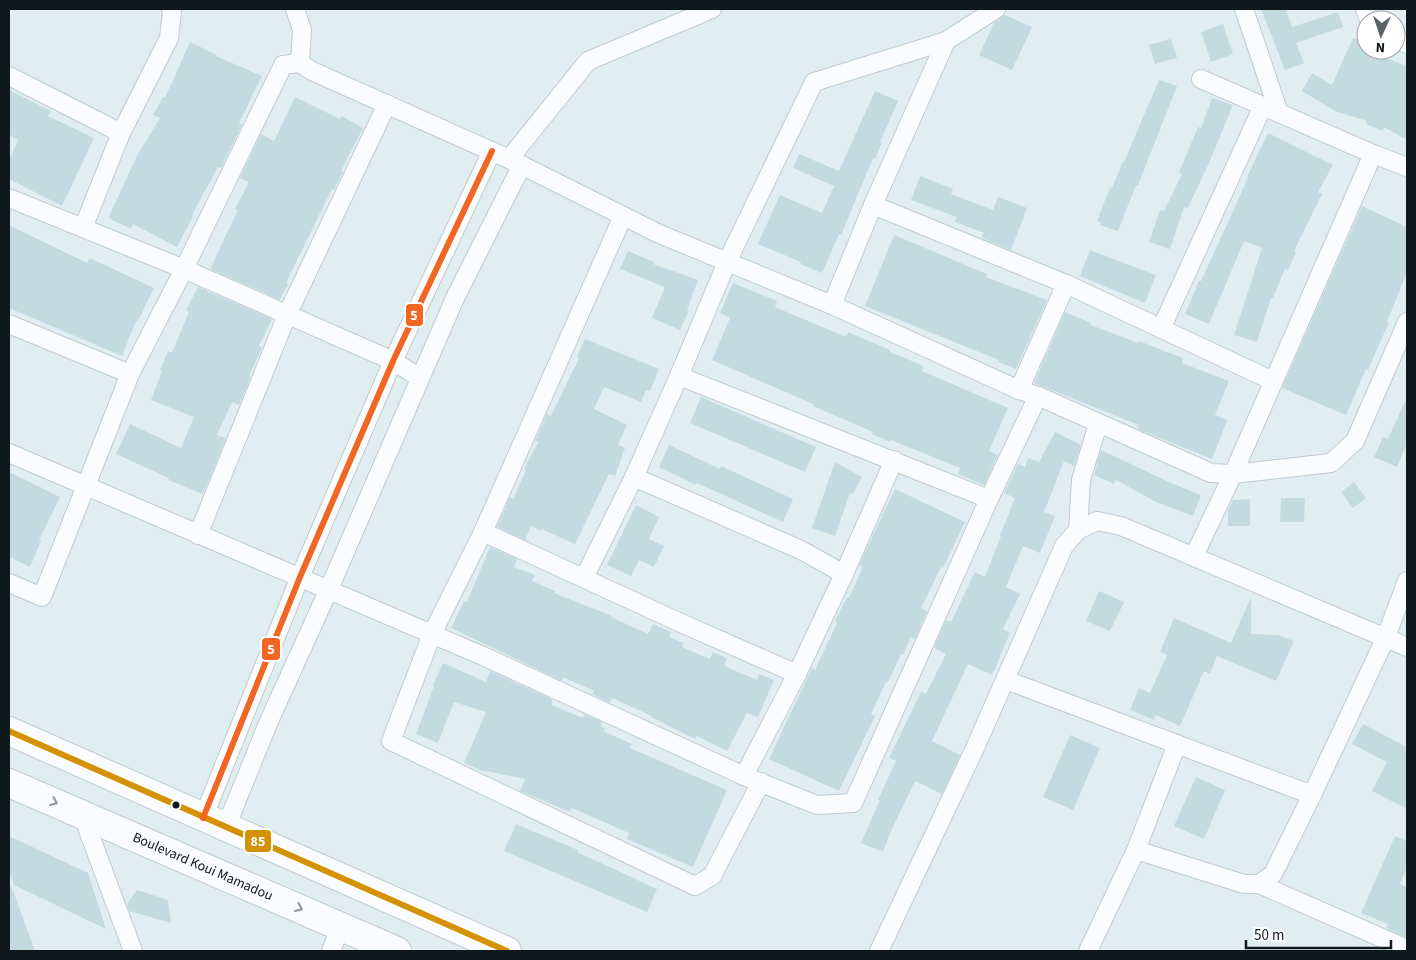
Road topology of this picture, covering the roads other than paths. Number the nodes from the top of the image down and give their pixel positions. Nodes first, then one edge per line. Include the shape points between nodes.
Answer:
1 (171, 9) edge
2 (295, 9) edge
3 (712, 9) edge
4 (996, 9) edge
5 (1244, 9) edge
6 (946, 41) junction
7 (300, 63) junction
8 (9, 76) edge
9 (1201, 79) dead end
10 (387, 104) junction
11 (1271, 109) junction
12 (121, 133) junction
13 (492, 152) junction
14 (1373, 154) junction
15 (516, 162) junction
16 (1407, 167) edge
17 (9, 198) edge
18 (873, 205) junction
19 (623, 216) junction
20 (83, 228) junction
21 (728, 262) junction
22 (184, 269) junction
23 (1066, 284) junction
24 (832, 305) junction
25 (287, 315) junction
26 (1407, 322) edge
27 (9, 324) edge
28 (1161, 329) junction
29 (392, 362) junction
30 (130, 374) junction
31 (680, 376) junction
32 (420, 378) junction
33 (1273, 382) junction
34 (1019, 390) junction
35 (1038, 396) junction
36 (1098, 424) junction
37 (9, 453) edge
38 (894, 460) junction
39 (1233, 474) junction
40 (634, 477) junction
41 (85, 485) junction
42 (989, 499) junction
43 (1078, 530) junction
44 (483, 532) junction
45 (198, 535) junction
46 (1194, 556) junction
47 (844, 574) junction
48 (300, 577) junction
49 (584, 578) junction
50 (1407, 581) edge
51 (9, 583) edge
52 (329, 590) junction
53 (432, 634) junction
54 (1386, 637) junction
55 (1407, 647) edge
56 (797, 674) junction
57 (1006, 680) junction
58 (9, 731) edge
59 (1177, 744) junction
60 (753, 779) junction
61 (9, 783) edge
62 (1312, 795) junction
63 (82, 814) junction
64 (214, 822) junction
65 (1136, 850) junction
66 (1259, 884) junction
67 (341, 926) junction
68 (1407, 949) edge
69 (133, 951) edge
70 (331, 951) edge
71 (397, 951) edge
72 (507, 951) edge
73 (879, 951) edge
74 (1088, 951) edge

1 - 12 street via 169,38
2 - 7 street via 302,30
3 - 15 street via 588,61
4 - 6 street
5 - 11 street
6 - 18 street
6 - 21 street via 814,82
7 - 10 street
7 - 22 street via 283,65
8 - 12 street
9 - 11 street
10 - 13 street
10 - 25 street
11 - 14 street
11 - 28 street
12 - 20 street
13 - 15 street
13 - 29 street
14 - 16 street
14 - 33 street
15 - 19 street
15 - 32 street
17 - 20 street
18 - 23 street
18 - 24 street
19 - 21 street
19 - 44 street
20 - 22 street
21 - 24 street
21 - 31 street
22 - 25 street
22 - 30 street
23 - 28 street
23 - 34 street
24 - 34 street
25 - 29 street
25 - 45 street
26 - 39 street via 1354,441 1331,463
27 - 30 street
28 - 33 street
29 - 32 street
29 - 48 street
30 - 41 street
31 - 38 street
31 - 40 street
32 - 52 street
33 - 39 street
34 - 35 street
35 - 36 street
35 - 42 street
36 - 39 street via 1211,473
36 - 43 street via 1081,480
37 - 41 street
38 - 42 street
38 - 47 street
39 - 46 street
40 - 47 street via 801,550
40 - 49 street
41 - 45 street
41 - 51 street via 42,597
42 - 60 street via 853,804 816,805
43 - 46 street via 1097,521 1120,526
43 - 57 street via 1064,546
44 - 49 street
44 - 53 street
45 - 48 street
46 - 54 street
47 - 56 street
48 - 52 street
48 - 64 street
49 - 56 street
50 - 54 street
52 - 53 street
52 - 64 street via 269,721
53 - 60 street
53 - 60 street via 391,741 695,886 712,876
54 - 55 street
54 - 62 street
56 - 60 street
57 - 59 street
57 - 73 street
58 - 64 main road
59 - 62 street
59 - 65 street
61 -> 63 main road, Boulevard Koui Mamadou
62 - 66 street via 1273,874
63 -> 67 main road, Boulevard Koui Mamadou
63 - 69 street
64 - 72 main road
65 - 66 street via 1244,884
65 - 74 street
66 - 68 street
67 - 70 street
67 - 71 main road, Boulevard Koui Mamadou

